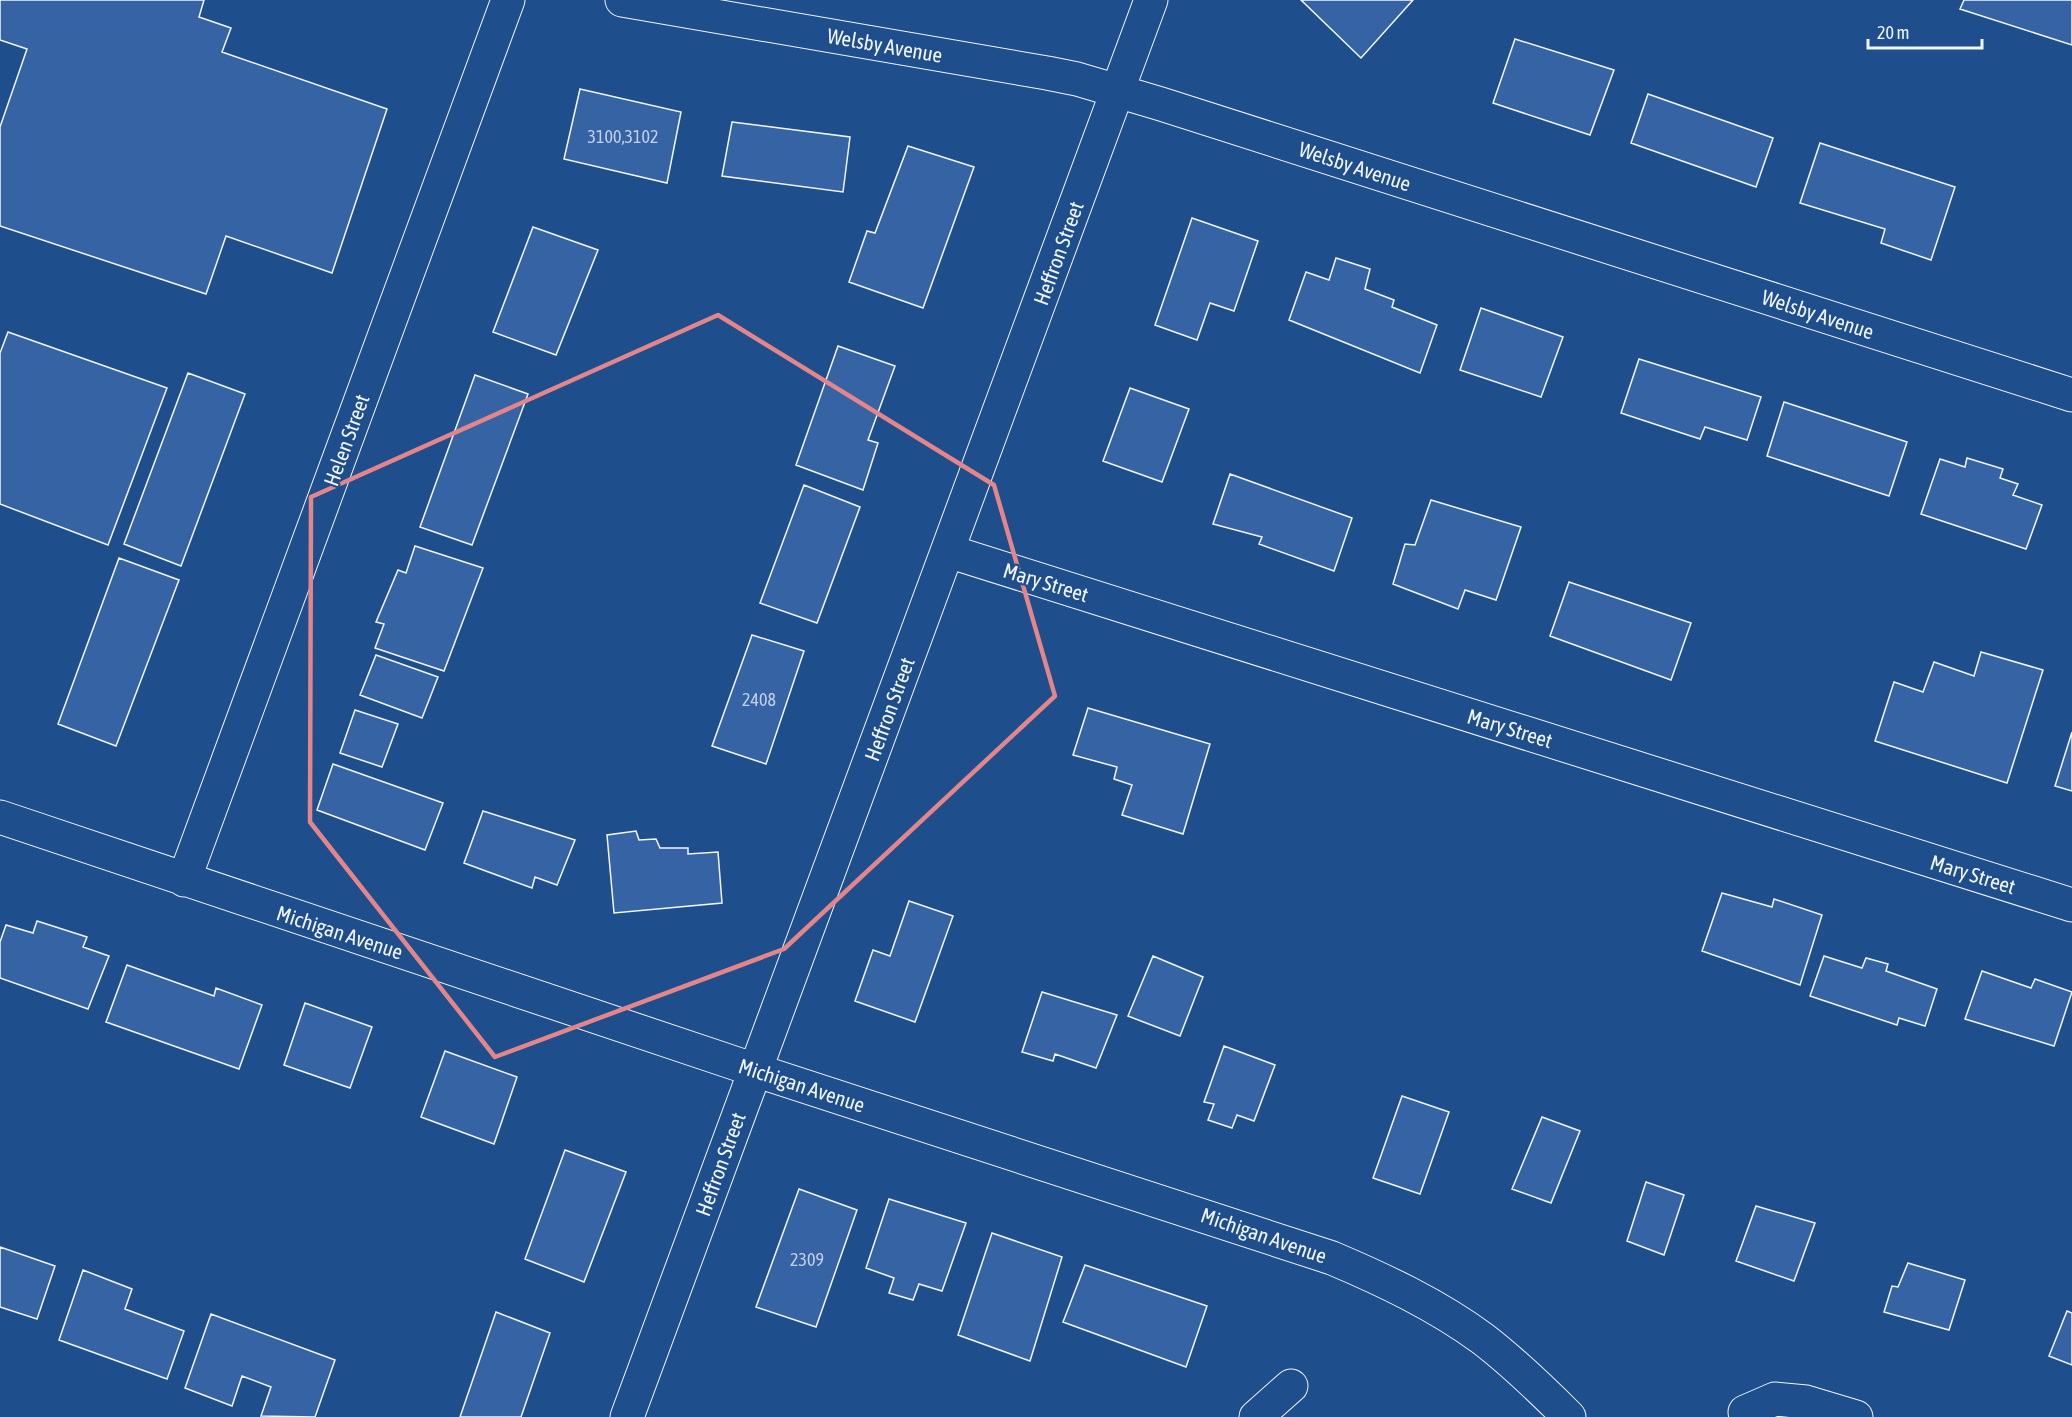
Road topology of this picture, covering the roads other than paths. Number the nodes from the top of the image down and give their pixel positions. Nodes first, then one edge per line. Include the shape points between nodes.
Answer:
1 (508, 0) edge
2 (622, 0) edge
3 (1151, 0) edge
4 (1118, 90) junction
5 (2072, 395) edge
6 (948, 551) junction
7 (0, 817) edge
8 (184, 880) junction
9 (2072, 905) edge
10 (755, 1070) junction
11 (1291, 1386) dead end
12 (1745, 1412) dead end
13 (627, 1417) edge
14 (1256, 1417) edge
15 (1569, 1417) edge
16 (1856, 1417) edge

1 - 8 street, Helen Street
2 - 4 street, Welsby Avenue via 1047,73
3 - 4 street, Heffron Street
4 - 5 street, Welsby Avenue
4 - 6 street, Heffron Street
6 - 9 street, Mary Street
6 - 10 street, Heffron Street
7 - 8 street, Michigan Avenue
8 - 10 street, Michigan Avenue
10 - 13 street, Heffron Street
10 - 15 street, Michigan Avenue via 1332,1258 1378,1278 1466,1328
11 - 14 street
12 - 16 street via 1775,1399 1806,1402

